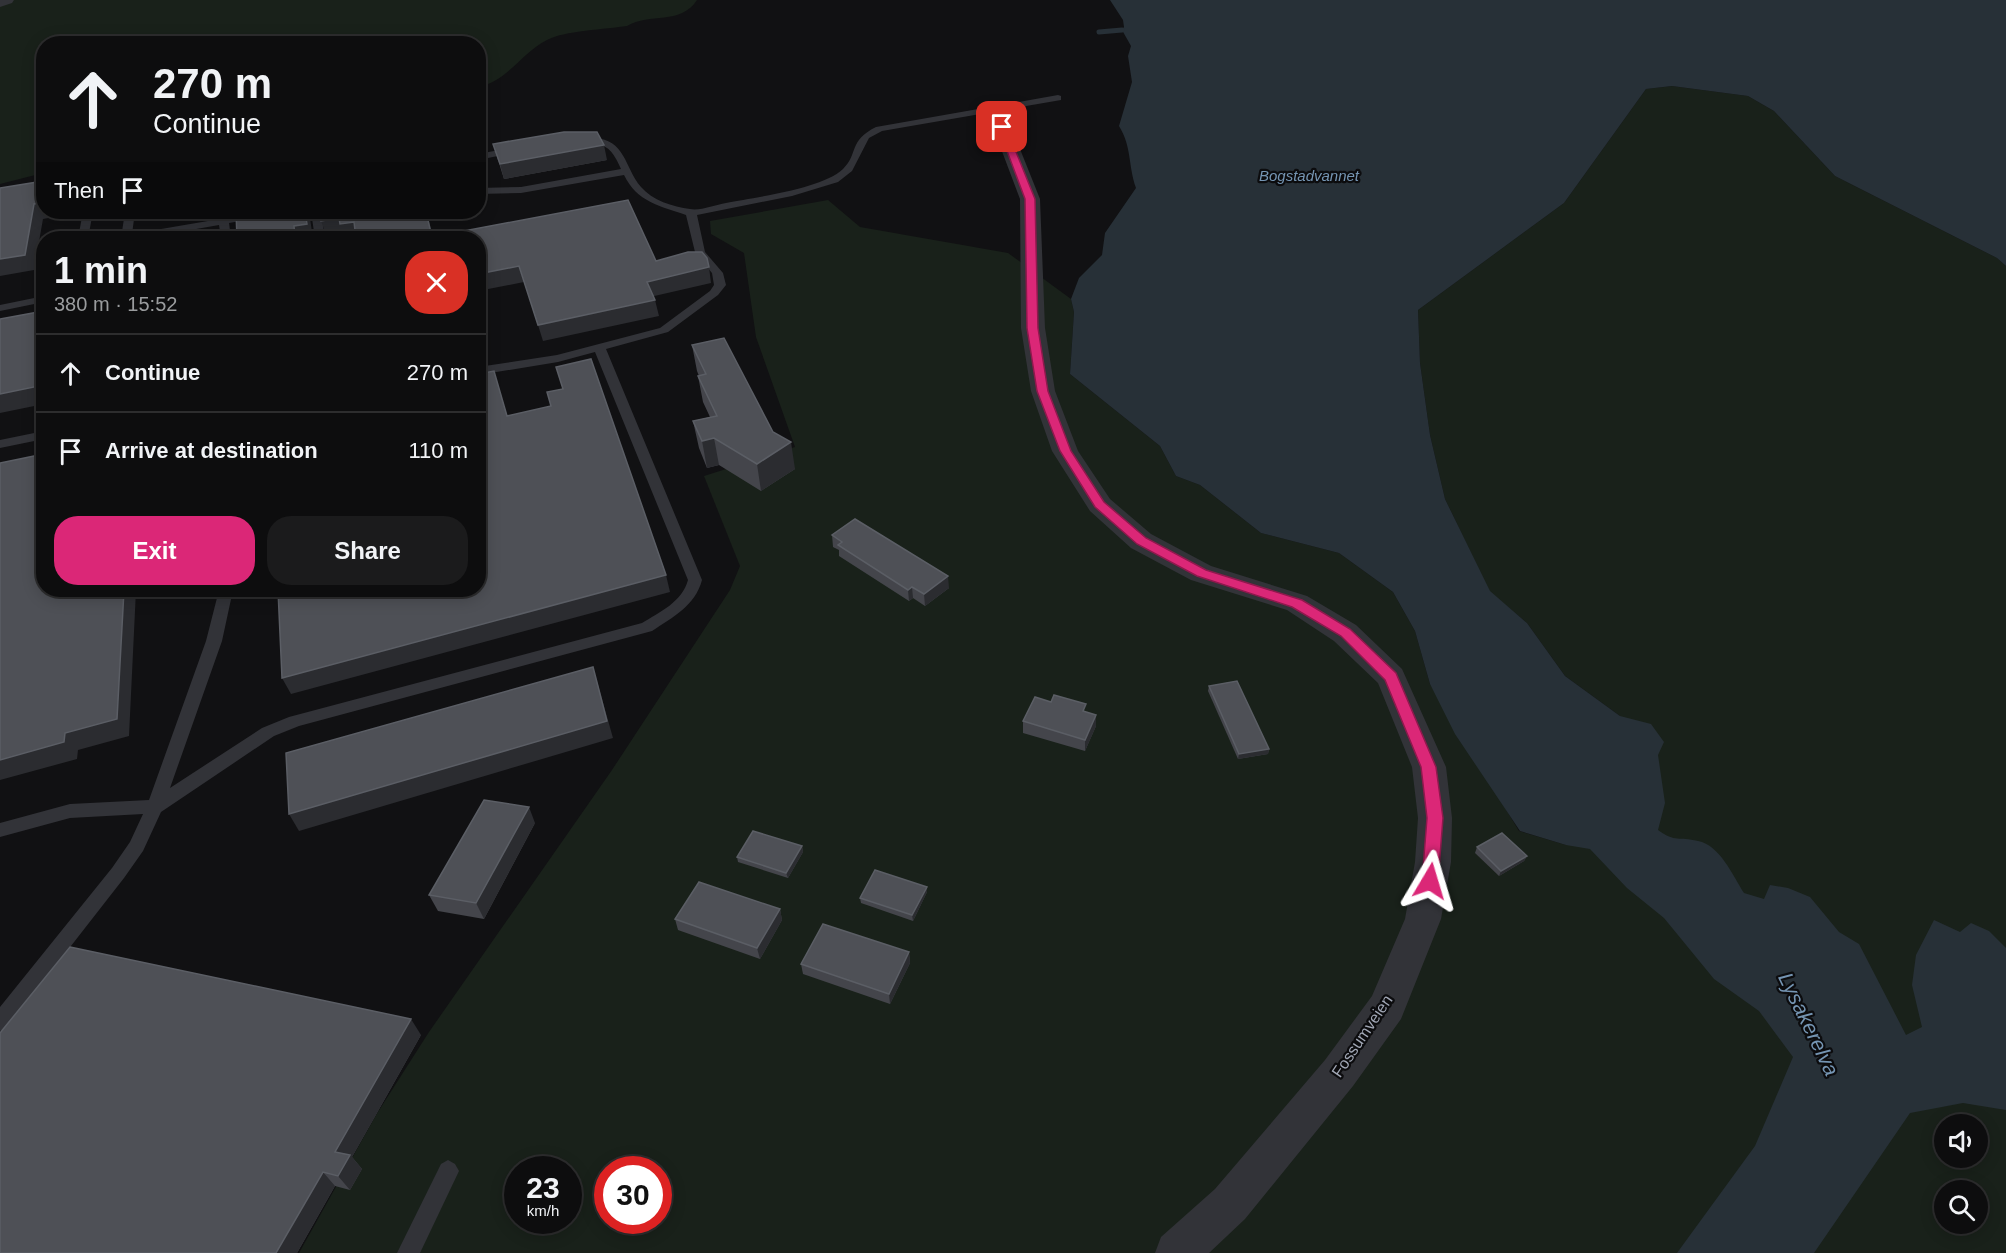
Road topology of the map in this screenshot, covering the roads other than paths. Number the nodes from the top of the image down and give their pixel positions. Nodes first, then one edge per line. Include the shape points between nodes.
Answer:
1 (6, 0) edge
2 (0, 2) edge
3 (1058, 98) dead end
4 (995, 109) junction
5 (572, 140) edge
6 (525, 149) edge
7 (486, 156) edge
8 (627, 171) junction
9 (486, 191) edge
10 (691, 213) junction
11 (235, 219) edge
12 (224, 221) junction
13 (168, 231) edge
14 (225, 231) edge
15 (36, 301) edge
16 (0, 308) edge
17 (599, 347) junction
18 (486, 369) edge
19 (36, 437) edge
20 (0, 444) edge
21 (224, 597) edge
22 (155, 807) junction
23 (0, 830) edge
24 (0, 1022) edge
25 (448, 1171) dead end
26 (408, 1253) edge
27 (1177, 1253) edge

1 - 2 street
3 - 4 lane
4 - 10 lane via 879,129 865,136 849,169 834,180 792,193
4 - 27 street, Fossumveien via 1030,199 1033,328 1043,391 1065,451 1100,505 1141,541 1201,573 1297,603 1345,633 1391,677 1429,767 1435,818 1423,919 1386,1007 1339,1073 1230,1204
5 - 8 lane via 592,139 615,146
6 - 7 lane
8 - 9 lane via 521,190
8 - 10 lane via 647,198
10 - 17 lane via 700,252 717,273 720,285 664,330
11 - 12 lane
12 - 13 lane
12 - 14 lane
15 - 16 lane
17 - 18 lane via 558,358
17 - 22 lane via 695,580 688,597 647,627 295,721 268,732
19 - 20 lane
21 - 22 lane via 214,641
22 - 23 lane via 70,811
22 - 24 lane via 137,846 118,873
25 - 26 lane

